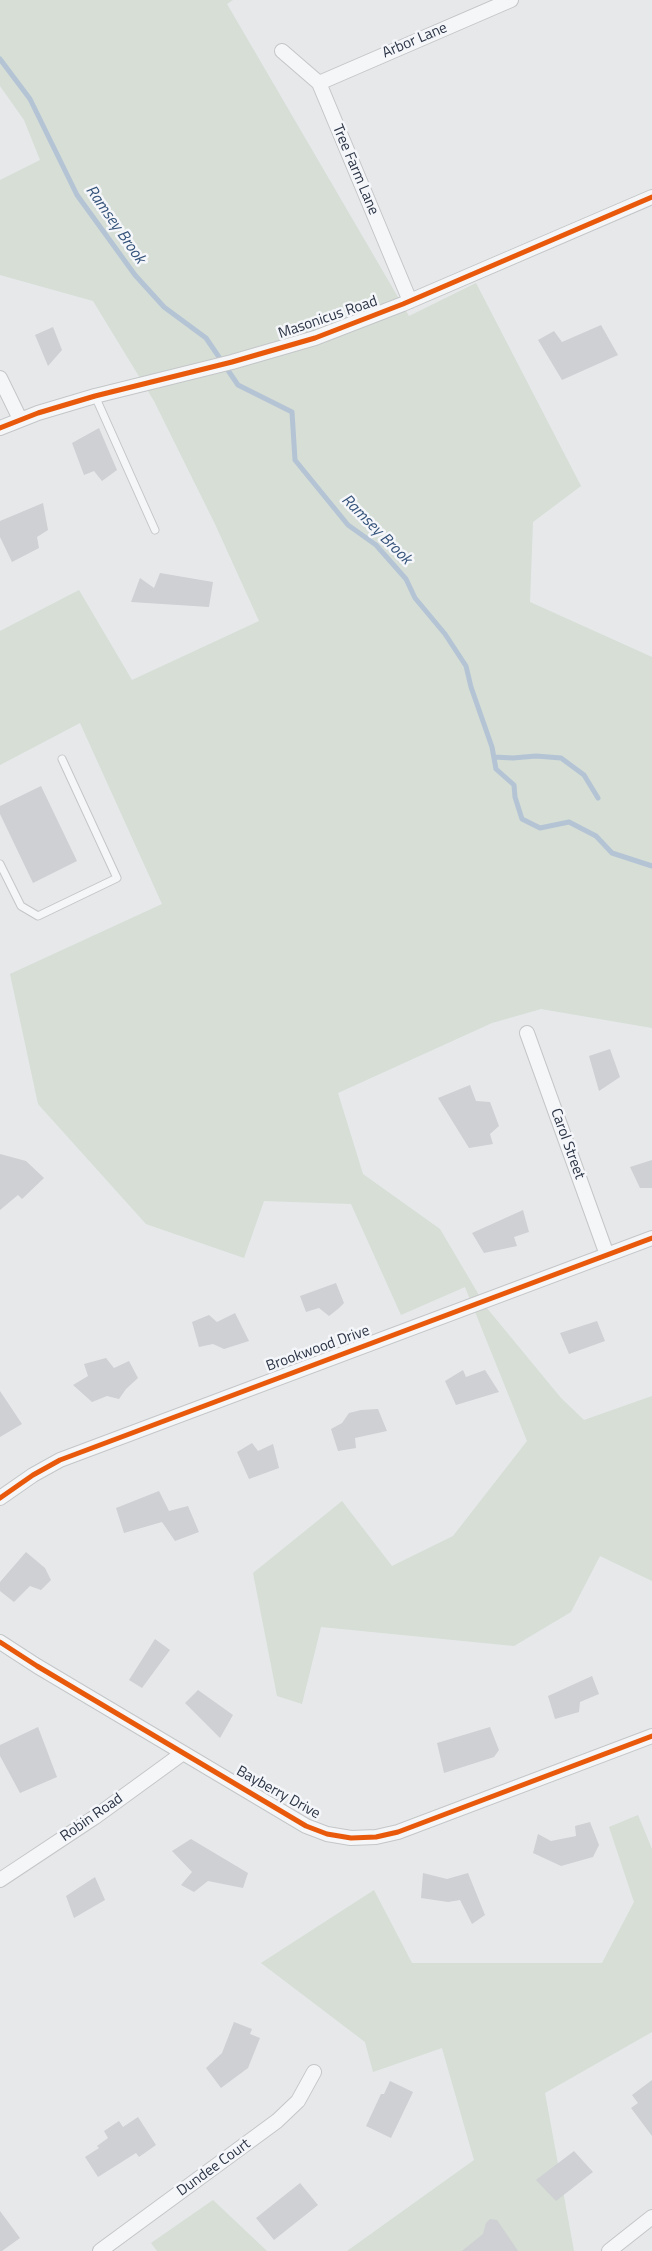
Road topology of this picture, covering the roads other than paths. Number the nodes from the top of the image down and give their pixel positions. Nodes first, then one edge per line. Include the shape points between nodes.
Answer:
1 (511, 0) edge
2 (282, 52) dead end
3 (319, 83) junction
4 (652, 197) edge
5 (410, 301) junction
6 (0, 378) edge
7 (95, 396) junction
8 (20, 419) junction
9 (0, 428) edge
10 (155, 530) dead end
11 (62, 759) dead end
12 (0, 864) edge
13 (527, 1033) dead end
14 (652, 1238) edge
15 (607, 1255) junction
16 (0, 1498) edge
17 (0, 1642) edge
18 (652, 1736) edge
19 (183, 1753) junction
20 (0, 1880) edge
21 (314, 2072) dead end
22 (652, 2217) edge
23 (100, 2251) edge
24 (609, 2251) edge

1 - 3 street, Arbor Lane
2 - 3 street, Tree Farm Lane
3 - 5 street, Tree Farm Lane
4 - 5 street, Masonicus Road
5 - 7 street, Masonicus Road via 314,338
6 - 8 street
7 - 8 street, Masonicus Road
7 - 10 lane
8 - 9 street, Masonicus Road
11 - 12 lane via 117,878 38,916 21,906
13 - 15 street, Carol Street
14 - 15 street, Brookwood Drive
15 - 16 street, Brookwood Drive via 60,1460
17 - 19 street, Bayberry Drive
18 - 19 street, Bayberry Drive via 398,1832 351,1838 306,1826
19 - 20 street, Robin Road
21 - 23 street, Dundee Court via 298,2101 277,2121
22 - 24 street

